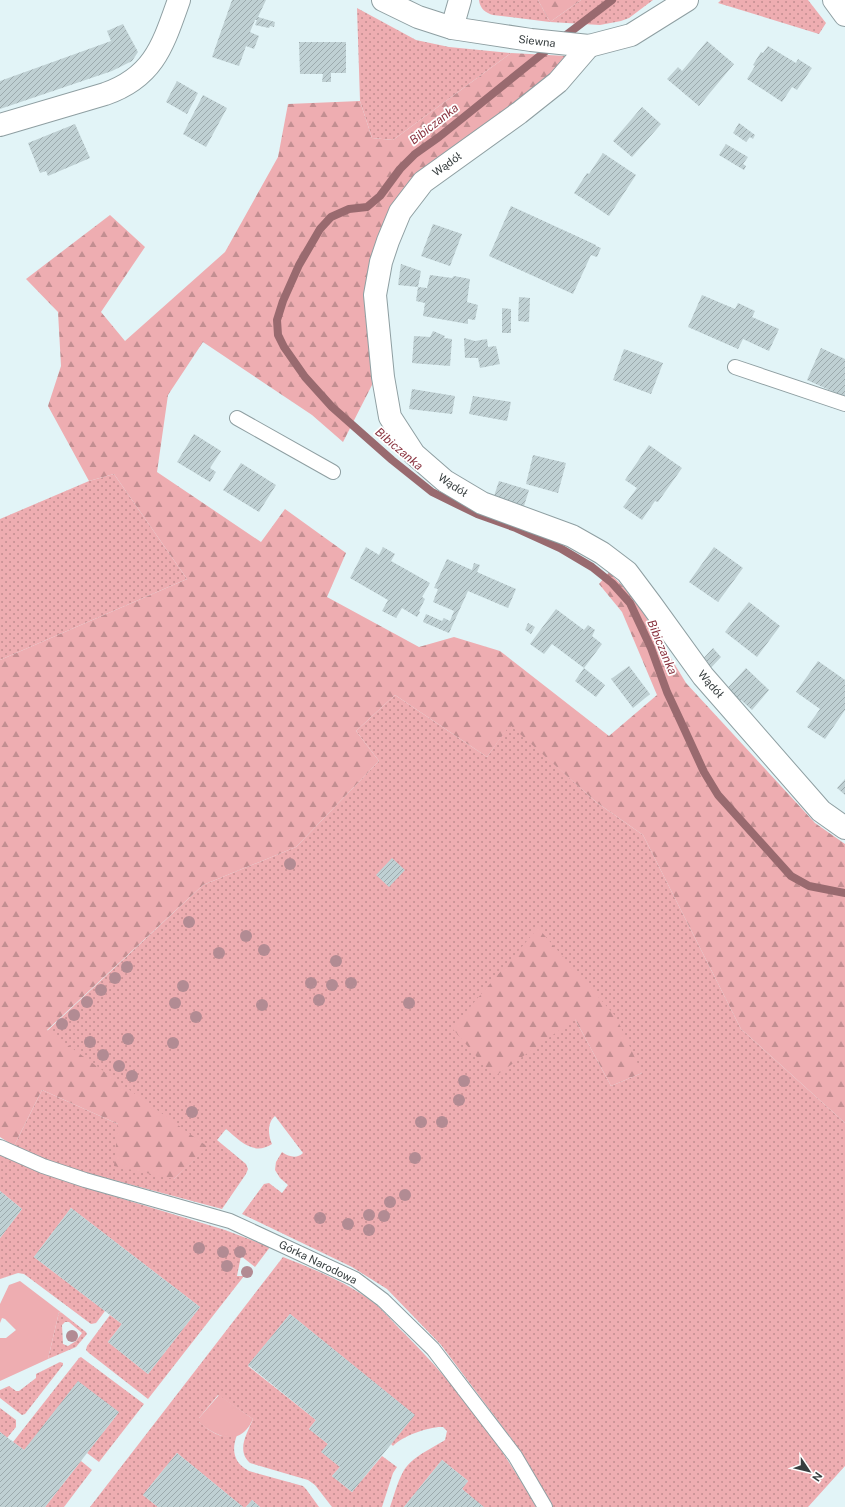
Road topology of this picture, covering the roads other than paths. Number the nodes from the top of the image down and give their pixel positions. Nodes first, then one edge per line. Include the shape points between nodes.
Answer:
1 (179, 0) edge
2 (383, 0) edge
3 (460, 0) edge
4 (687, 0) edge
5 (834, 0) edge
6 (845, 15) edge
7 (452, 28) junction
8 (580, 45) junction
9 (0, 125) edge
10 (736, 367) dead end
11 (845, 404) edge
12 (237, 418) dead end
13 (333, 472) dead end
14 (845, 828) edge
15 (0, 1148) edge
16 (545, 1507) edge

1 - 9 street via 156,56 130,82 105,94
2 - 7 street, Siewna via 418,17
3 - 7 street
4 - 8 street, Siewna via 631,35
5 - 6 street
7 - 8 street, Siewna
8 - 14 street, Wądół via 558,82 423,182 400,212 381,262 376,295 383,376 390,417 414,454 445,481 482,503 572,536 602,553 627,572 703,676 821,811
10 - 11 lane
12 - 13 lane
15 - 16 lane, Górka Narodowa via 85,1180 230,1221 355,1279 383,1300 433,1349 515,1456

